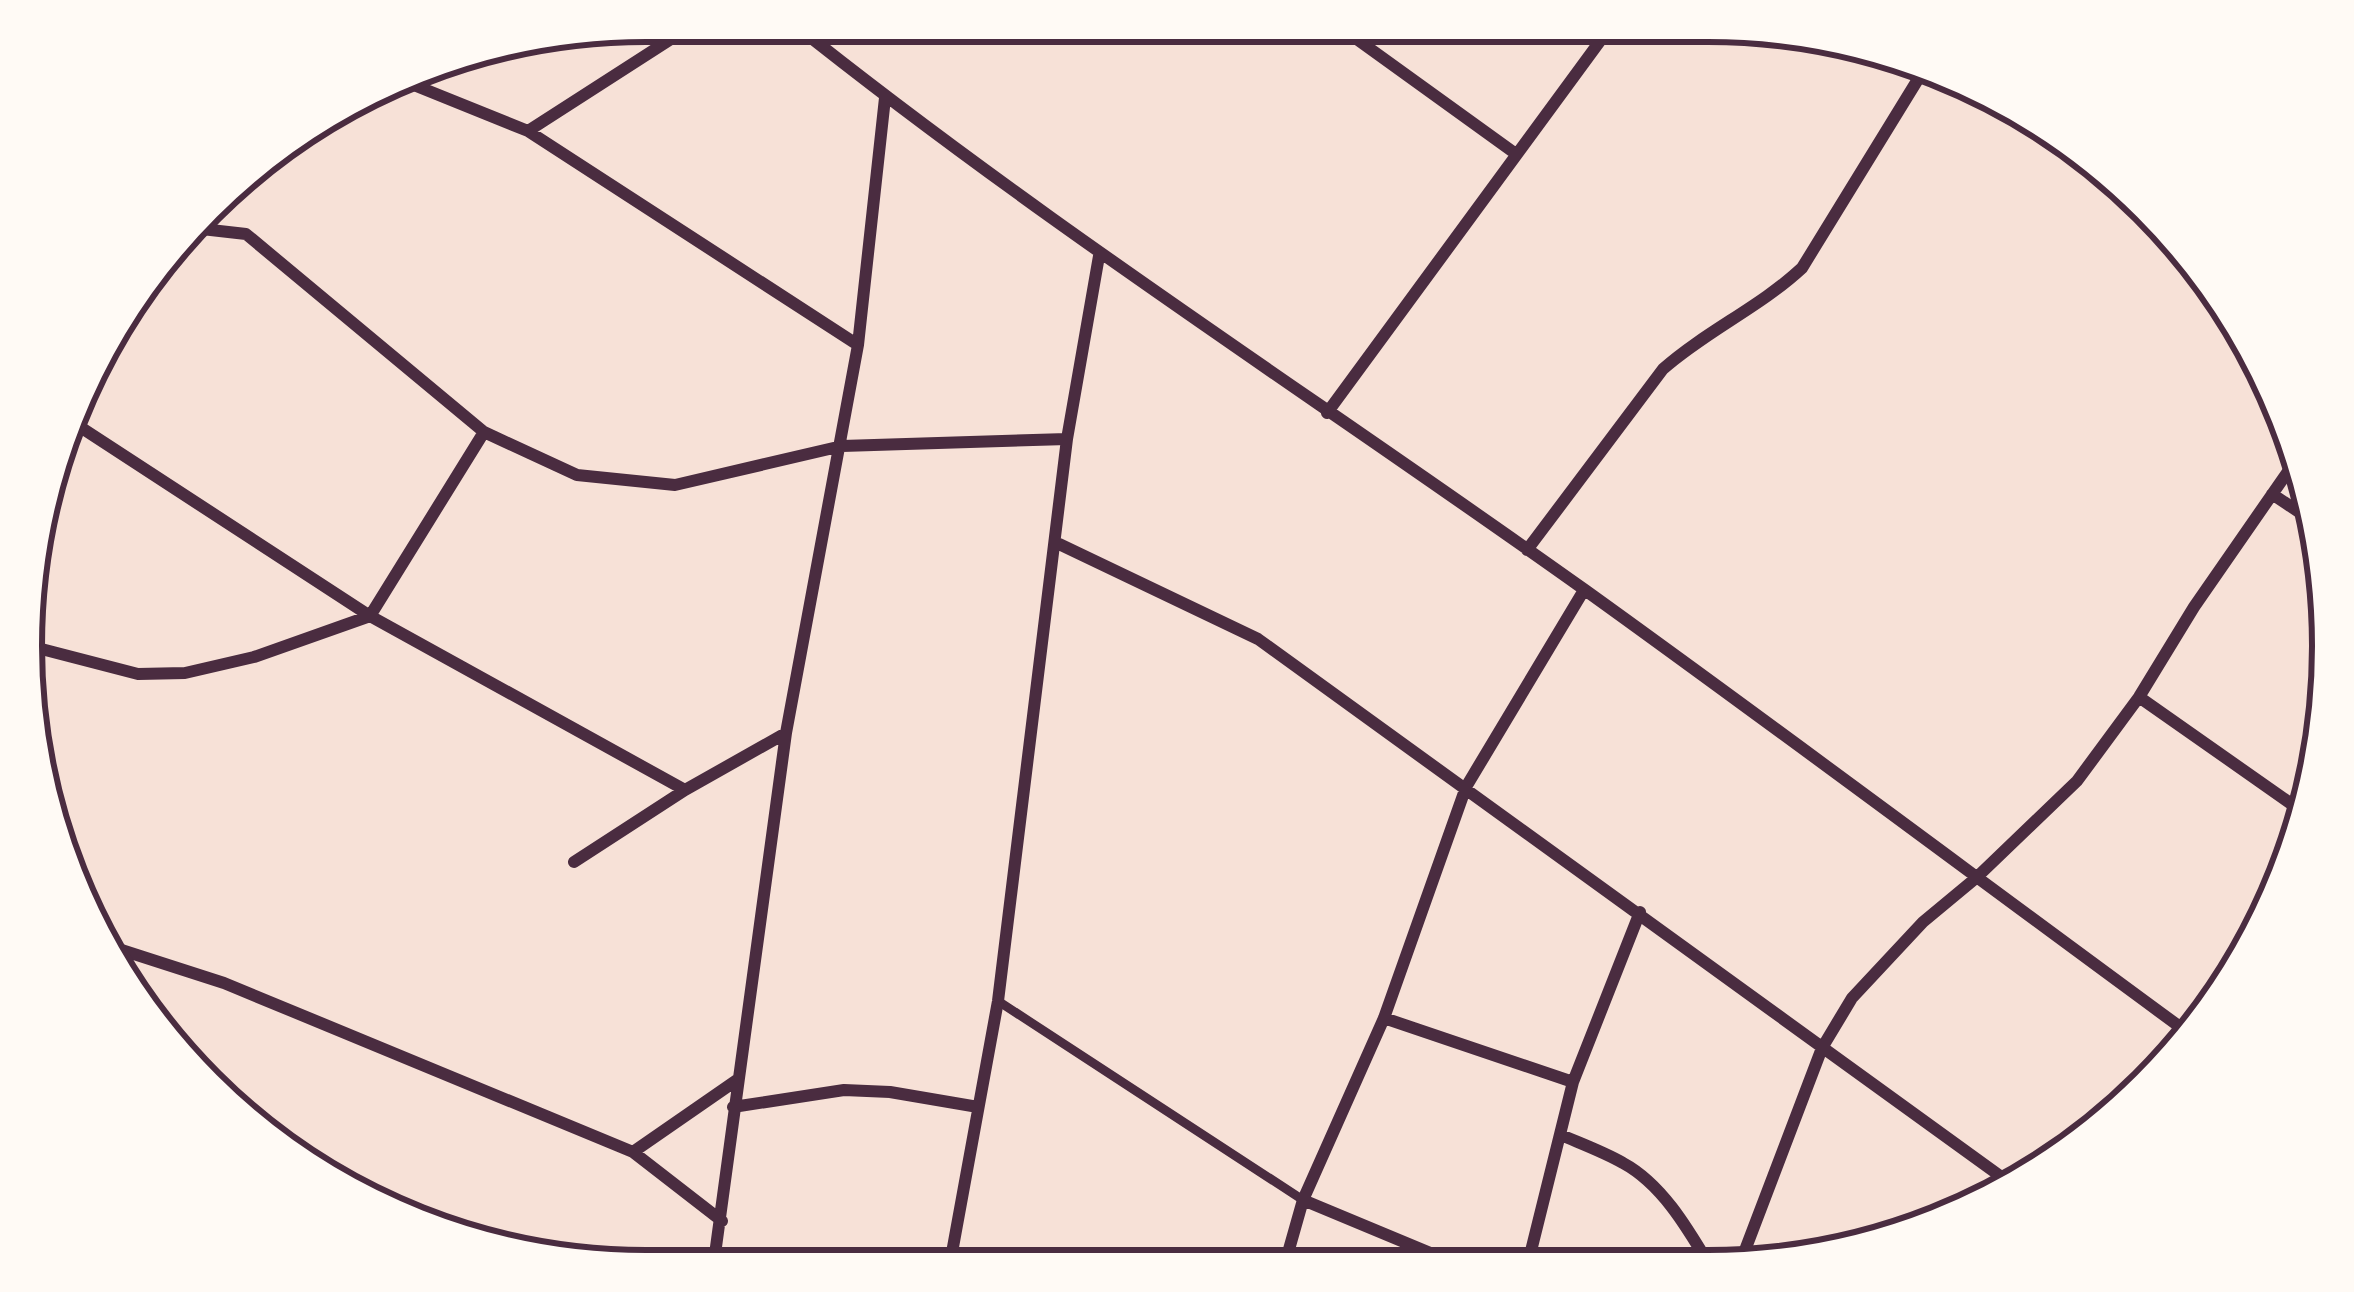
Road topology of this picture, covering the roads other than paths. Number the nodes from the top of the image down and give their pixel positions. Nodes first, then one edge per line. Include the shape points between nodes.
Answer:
1 (666, 42) edge
2 (816, 42) edge
3 (1361, 42) edge
4 (1598, 42) edge
5 (1918, 80) edge
6 (418, 87) edge
7 (885, 98) junction
8 (528, 130) junction
9 (1516, 154) junction
10 (209, 230) edge
11 (1099, 256) junction
12 (858, 345) junction
13 (1328, 413) junction
14 (83, 429) edge
15 (484, 432) junction
16 (1067, 439) junction
17 (842, 446) junction
18 (2286, 474) edge
19 (2272, 494) junction
20 (2296, 510) edge
21 (1057, 543) junction
22 (1527, 550) junction
23 (1585, 590) junction
24 (370, 616) junction
25 (42, 649) edge
26 (2139, 697) junction
27 (786, 733) junction
28 (1466, 787) junction
29 (685, 790) junction
30 (2291, 803) edge
31 (574, 862) dead end
32 (1976, 878) junction
33 (1640, 912) junction
34 (125, 951) edge
35 (998, 1001) junction
36 (1384, 1018) junction
37 (2178, 1025) edge
38 (1822, 1048) junction
39 (737, 1080) junction
40 (1573, 1082) junction
41 (978, 1106) junction
42 (733, 1108) junction
43 (1562, 1135) junction
44 (633, 1153) junction
45 (1995, 1177) edge
46 (1303, 1200) junction
47 (722, 1221) junction
48 (1745, 1249) edge
49 (717, 1250) edge
50 (952, 1250) edge
51 (1289, 1250) edge
52 (1423, 1250) edge
53 (1532, 1250) edge
54 (1701, 1250) edge

1 - 8 street
2 - 7 street
3 - 9 street
4 - 9 street
5 - 22 street via 1802,268 1663,369
6 - 8 street
7 - 11 street
7 - 12 street
8 - 12 street
9 - 13 street
10 - 15 street via 246,234
11 - 13 street
11 - 16 street
12 - 17 street
13 - 22 street
14 - 24 street
15 - 17 street via 577,475 675,484
15 - 24 street
16 - 17 street
16 - 21 street
17 - 27 street
18 - 19 street
19 - 20 street
19 - 26 street
21 - 28 street via 1258,639
21 - 35 street
22 - 23 street
23 - 28 street
23 - 32 street
24 - 25 street via 185,673 137,674
24 - 29 street
26 - 30 street
26 - 32 street via 2077,781
27 - 29 street
27 - 39 street
28 - 33 street
28 - 36 street
29 - 31 street
32 - 37 street
32 - 38 street via 1879,967
33 - 38 street
33 - 40 street
34 - 44 street via 224,983
35 - 41 street
35 - 46 lane
36 - 40 street
36 - 46 street
38 - 45 street
38 - 48 street
39 - 42 street
39 - 44 street
40 - 43 street
41 - 42 street via 844,1090
41 - 50 street
42 - 47 street
43 - 53 street
43 - 54 street via 1628,1165
44 - 47 street
46 - 51 street
46 - 52 street
47 - 49 street

